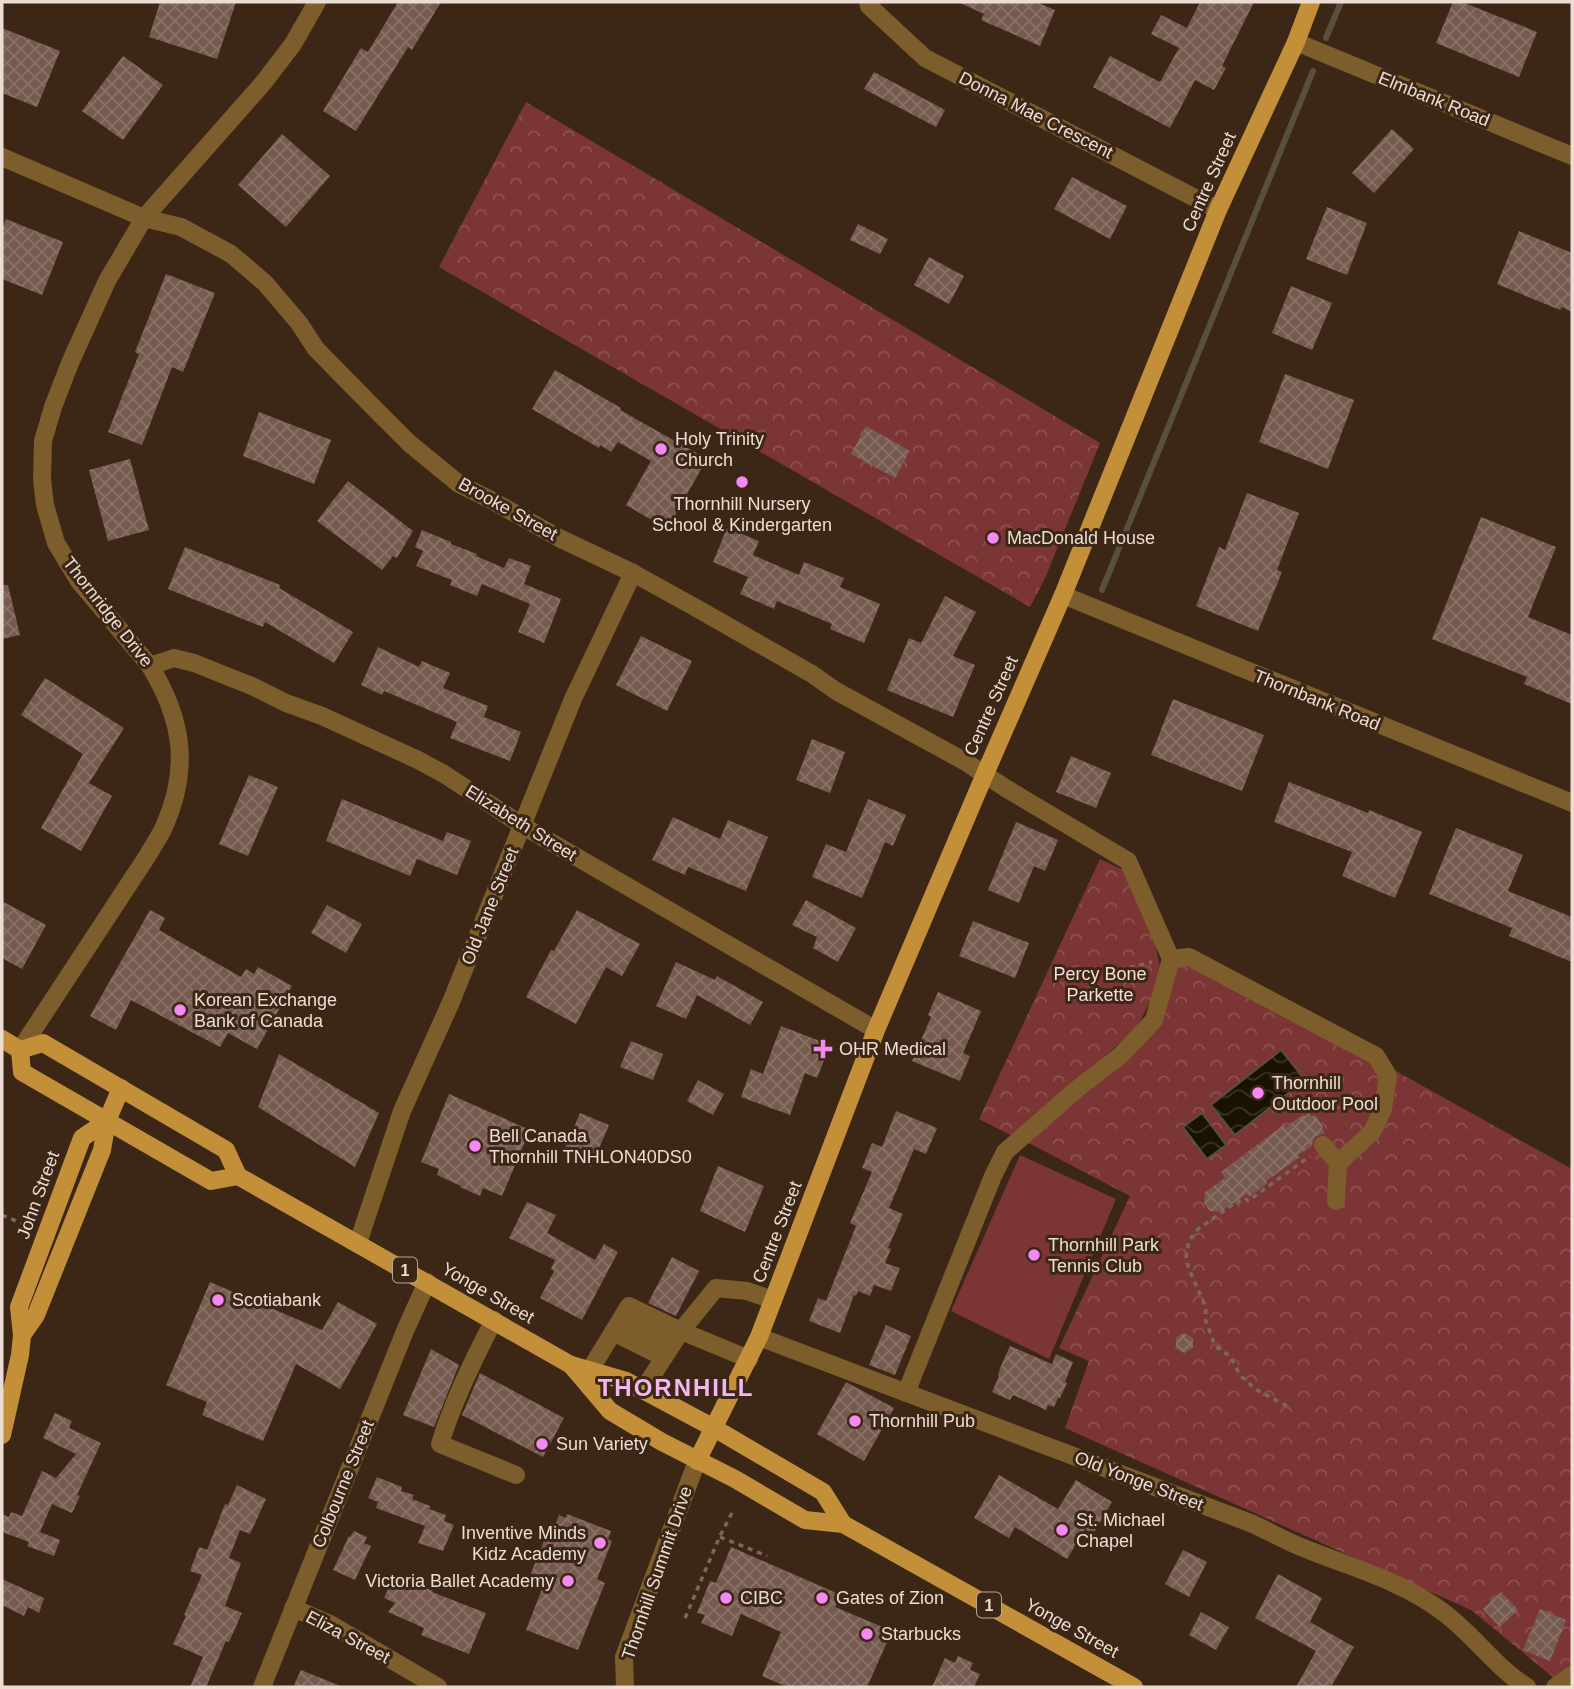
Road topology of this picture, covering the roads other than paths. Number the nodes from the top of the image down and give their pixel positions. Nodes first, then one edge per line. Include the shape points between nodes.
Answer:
1 (317, 2) edge
2 (868, 2) edge
3 (1311, 2) edge
4 (1296, 42) junction
5 (1572, 156) edge
6 (2, 157) edge
7 (1218, 210) junction
8 (144, 218) junction
9 (633, 573) junction
10 (1063, 595) junction
11 (150, 666) junction
12 (985, 774) junction
13 (1572, 803) edge
14 (523, 826) junction
15 (1171, 958) junction
16 (876, 1030) junction
17 (2, 1039) edge
18 (20, 1049) junction
19 (121, 1088) junction
20 (107, 1121) junction
21 (1323, 1145) road end
22 (1338, 1163) junction
23 (238, 1176) junction
24 (1336, 1201) dead end
25 (358, 1243) junction
26 (427, 1282) junction
27 (773, 1300) junction
28 (494, 1320) junction
29 (617, 1325) junction
30 (759, 1338) junction
31 (672, 1344) junction
32 (749, 1359) junction
33 (571, 1365) junction
34 (590, 1370) junction
35 (643, 1390) junction
36 (906, 1393) junction
37 (714, 1428) junction
38 (2, 1434) edge
39 (697, 1461) junction
40 (516, 1475) dead end
41 (843, 1524) junction
42 (293, 1608) junction
43 (1572, 1675) edge
44 (262, 1687) edge
45 (438, 1687) edge
46 (625, 1687) edge
47 (1134, 1687) edge
48 (1527, 1687) edge
49 (1555, 1687) edge

1 - 8 street, Thornridge Drive via 264,82
2 - 7 street, Donna Mae Crescent via 925,58
3 - 4 main road, Centre Street
4 - 5 street, Elmbank Road
4 - 7 main road, Centre Street
6 - 8 street, Brooke Street
7 - 10 main road, Centre Street
8 - 9 street, Brooke Street via 181,228 231,254 265,283 316,349 410,443 459,484
8 - 11 street, Thornridge Drive via 107,281 66,374 43,441 41,479 56,543 79,581
9 - 12 street, Brooke Street
9 - 14 street, Old Jane Street via 573,699
10 - 12 main road, Centre Street
10 - 13 street, Thornbank Road
11 - 14 street, Elizabeth Street via 174,658 194,663 334,721 444,774
11 - 18 street, Thornridge Drive via 177,724 180,761 173,802 148,855
12 - 15 street, Brooke Street via 1128,861
12 - 16 main road, Centre Street
14 - 16 street, Elizabeth Street
14 - 25 street, Old Jane Street via 402,1111
15 - 22 street via 1189,957 1376,1056 1388,1076 1383,1109 1372,1132
15 - 36 street via 1154,1020 1121,1055 1005,1152
16 - 27 main road, Centre Street
17 - 18 main road, Yonge Street / 1
18 - 19 main road, Yonge Street / 1 via 43,1043
18 - 20 main road via 22,1072
19 - 20 main road, John Street
19 - 23 main road, Yonge Street / 1 via 226,1150
20 - 23 main road via 211,1181
20 - 38 main road, John Street via 82,1138 19,1307 20,1355
21 - 22 street
22 - 24 street
23 - 25 main road, Yonge Street / 1
25 - 26 main road, Yonge Street / 1
26 - 28 main road, Yonge Street / 1
26 - 42 street, Colbourne Street
27 - 30 main road, Centre Street
27 - 31 street via 716,1288
28 - 33 main road, Yonge Street / 1
28 - 40 street via 440,1444
29 - 31 street
29 - 31 street via 629,1306
29 - 34 street
30 - 32 main road, Centre Street
30 - 36 street, Old Yonge Street
31 - 32 street
31 - 35 street
32 - 37 main road, Centre Street
33 - 34 main road, Yonge Street / 1
33 - 39 main road, Yonge Street / 1 via 610,1411
34 - 35 main road, Yonge Street / 1
35 - 37 main road, Yonge Street / 1
36 - 48 street, Old Yonge Street via 1241,1519 1397,1584 1443,1611 1495,1663
37 - 39 main road, Centre Street
37 - 41 main road, Yonge Street / 1 via 822,1492
39 - 41 main road, Yonge Street / 1 via 805,1520
39 - 46 street, Thornhill Summit Drive via 624,1657
41 - 47 main road, Yonge Street / 1
42 - 44 street, Colbourne Street
42 - 45 street, Eliza Street via 330,1624
43 - 49 street

